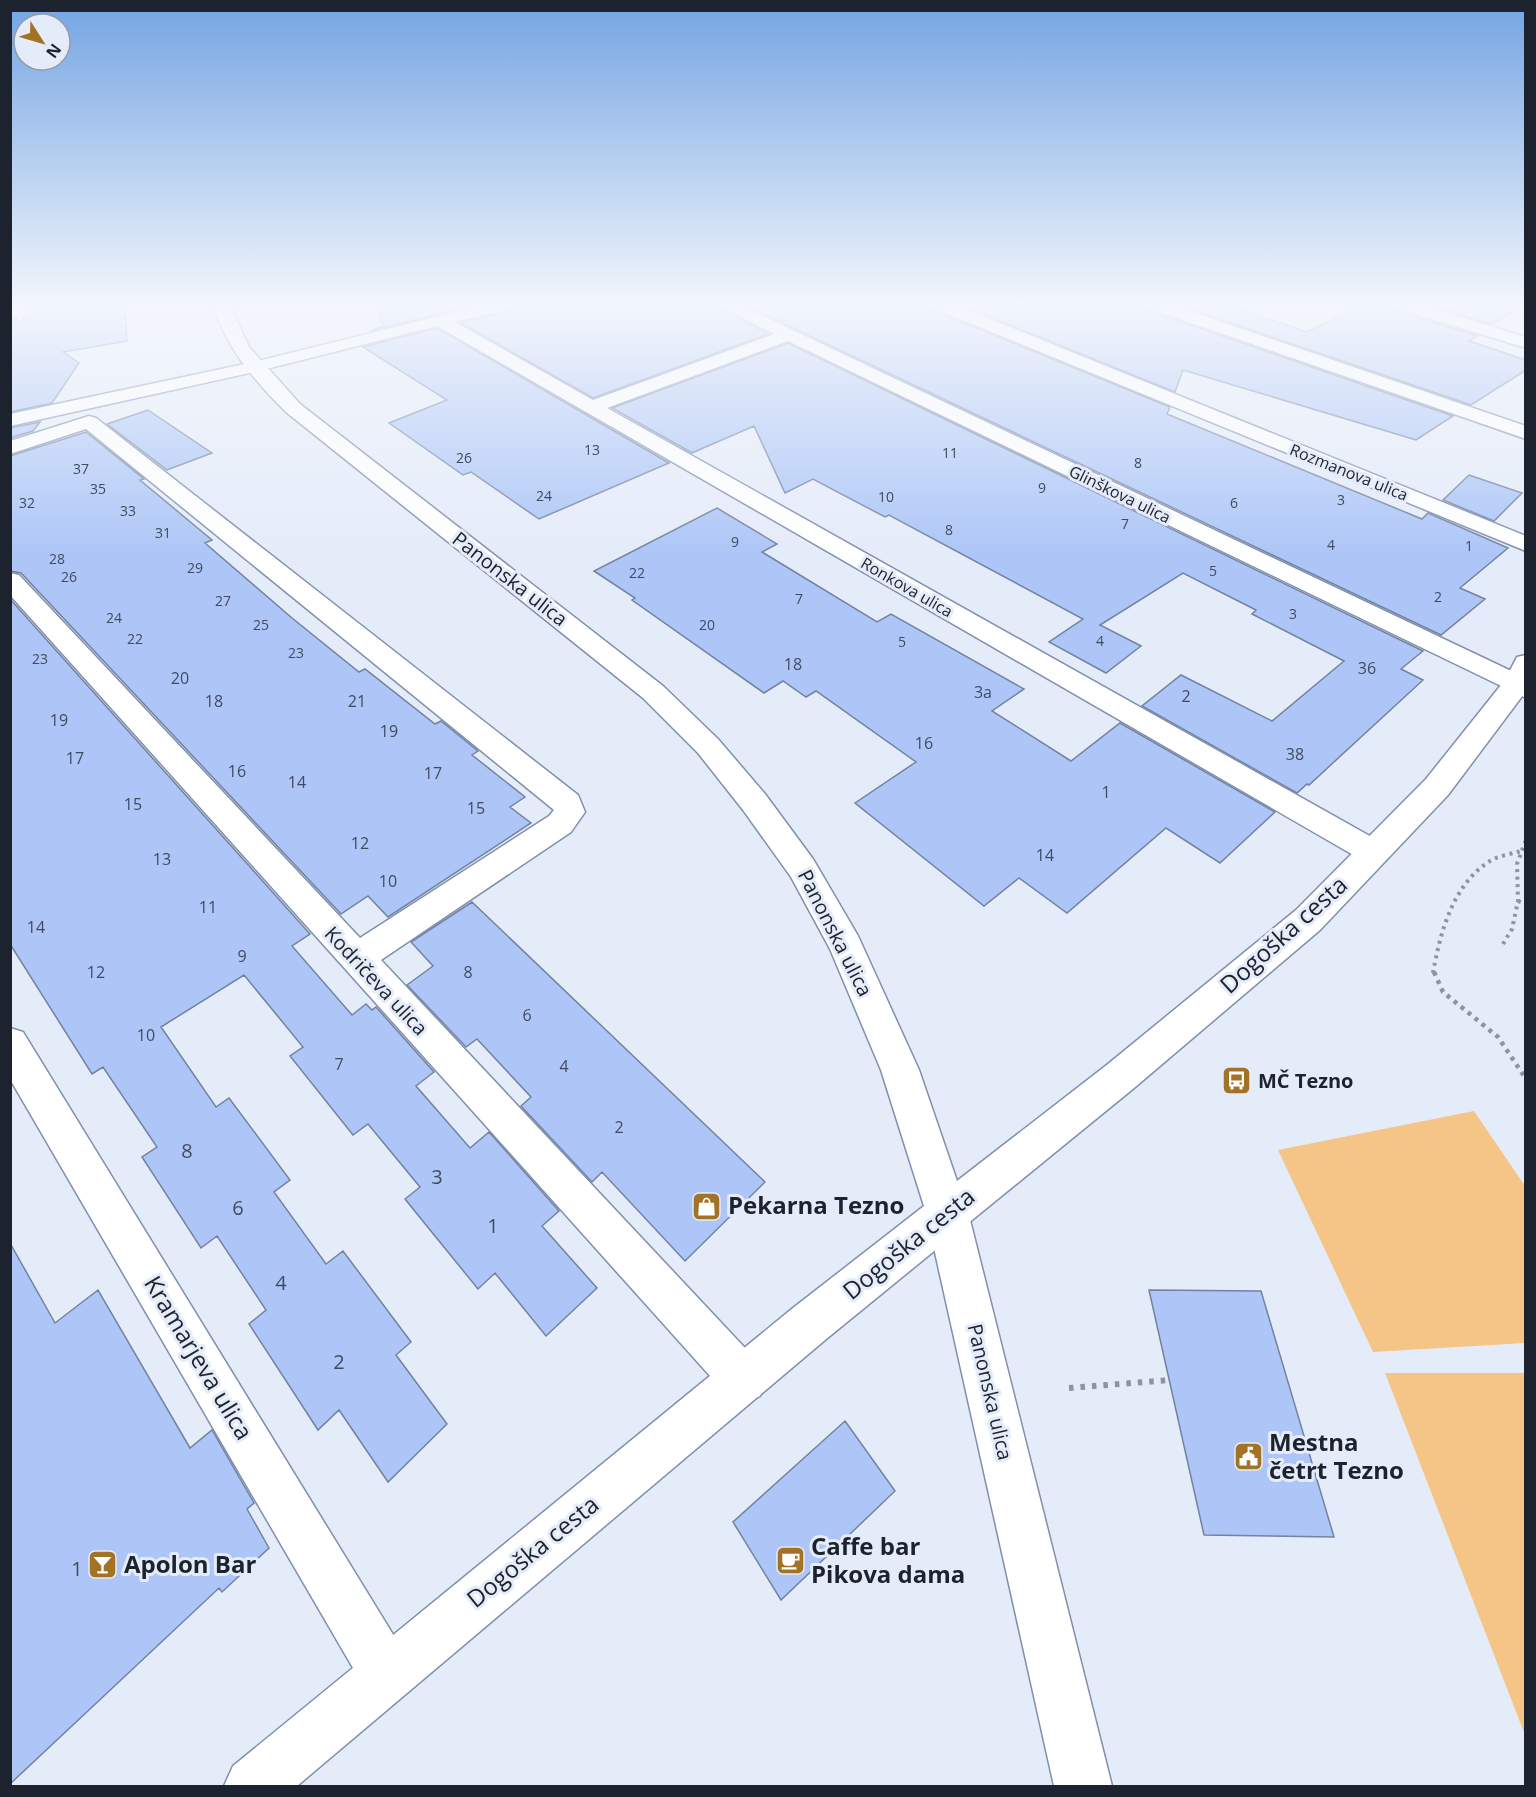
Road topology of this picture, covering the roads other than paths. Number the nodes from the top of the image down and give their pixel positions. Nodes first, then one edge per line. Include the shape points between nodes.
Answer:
1 (159, 388) edge
2 (274, 388) edge
3 (557, 388) edge
4 (643, 388) edge
5 (903, 388) edge
6 (1144, 388) edge
7 (1396, 388) edge
8 (140, 392) junction
9 (591, 407) junction
10 (10, 420) edge
11 (89, 422) junction
12 (1526, 433) edge
13 (10, 447) edge
14 (1526, 544) edge
15 (10, 580) edge
16 (1523, 678) edge
17 (1373, 852) junction
18 (356, 959) junction
19 (10, 1044) edge
20 (947, 1212) junction
21 (744, 1380) junction
22 (386, 1673) junction
23 (253, 1786) edge
24 (1083, 1786) edge

1 - 8 street
2 - 20 street, Panonska ulica via 293,408 653,692 708,746 754,802 802,868 846,946 900,1070
3 - 9 street, Ronkova ulica
4 - 9 street
5 - 16 street, Glinškova ulica
6 - 14 street, Rozmanova ulica
7 - 12 street
8 - 10 street
8 - 11 street via 137,405
9 - 17 street, Ronkova ulica
11 - 13 street
11 - 18 street via 567,803 570,812 560,824
15 - 18 street, Kodričeva ulica
16 - 17 street, Dogoška cesta via 1437,787
17 - 20 street, Dogoška cesta via 1308,920 1121,1076
18 - 21 street, Kodričeva ulica
19 - 22 street, Kramarjeva ulica
20 - 21 street, Dogoška cesta
20 - 24 street, Panonska ulica
21 - 22 street, Dogoška cesta
22 - 23 street, Dogoška cesta

